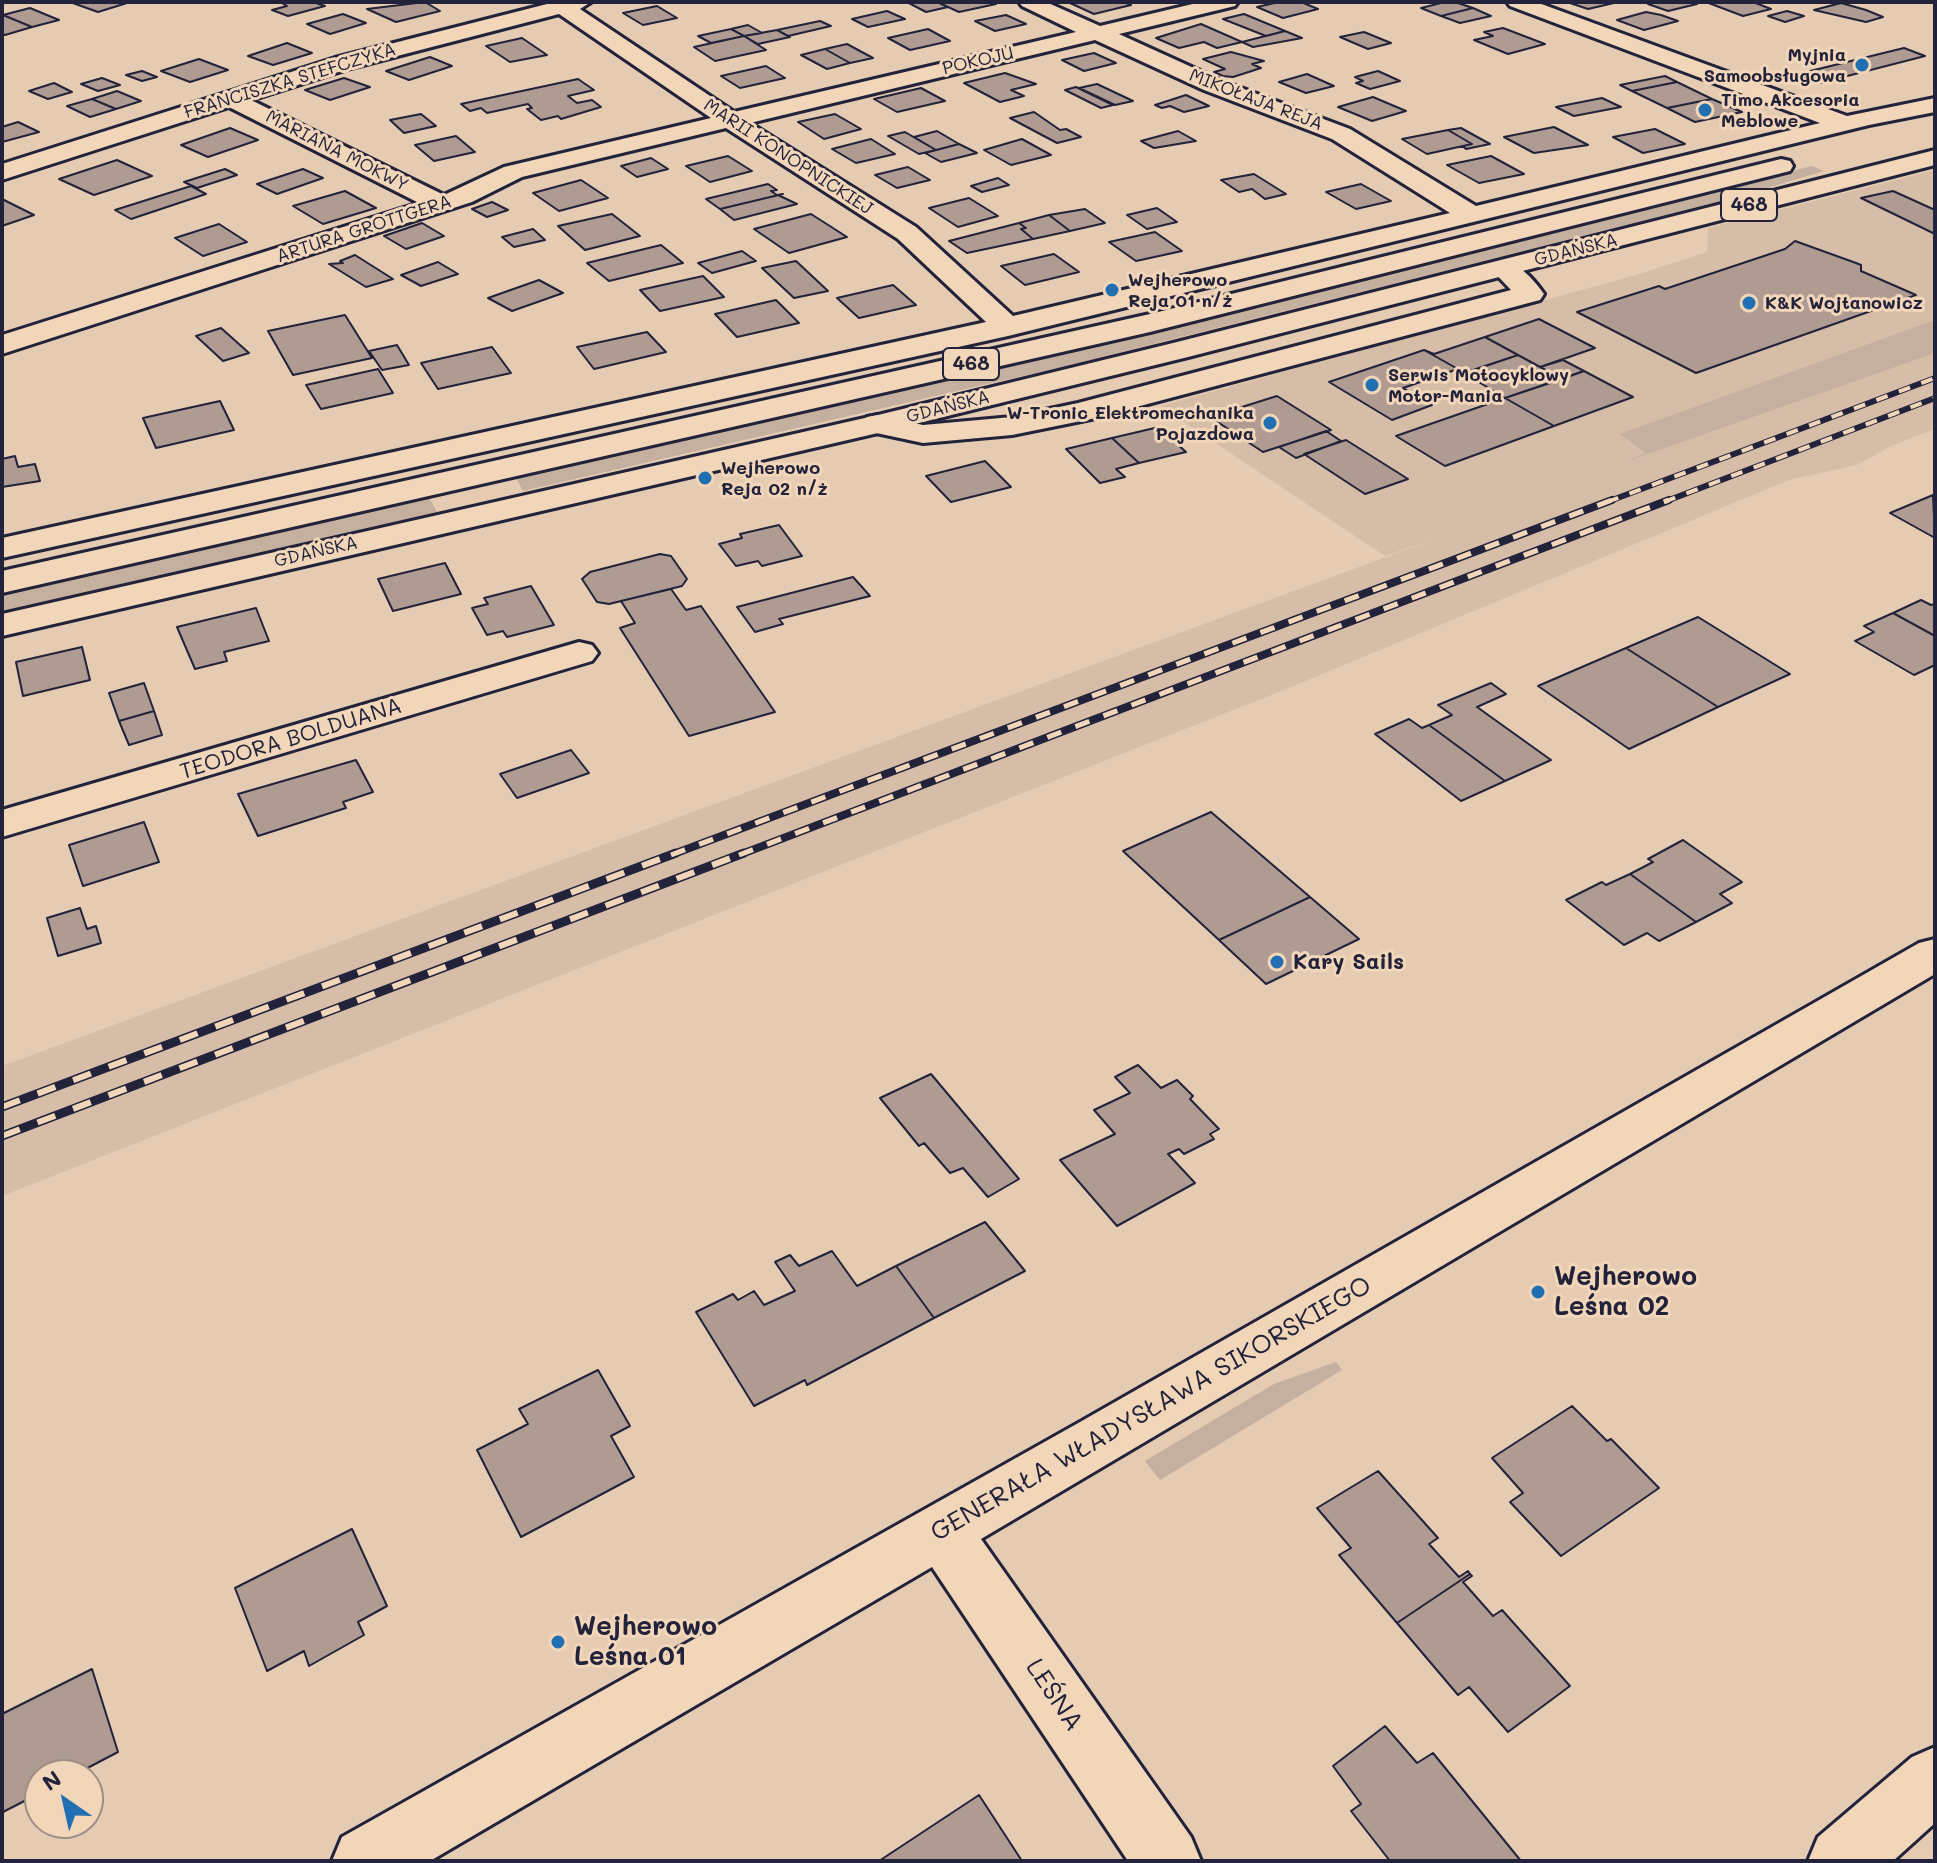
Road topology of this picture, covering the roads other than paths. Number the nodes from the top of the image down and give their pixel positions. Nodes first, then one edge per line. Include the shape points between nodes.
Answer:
1 (1029, 2) edge
2 (1228, 2) edge
3 (1517, 2) edge
4 (566, 3) edge
5 (1097, 33) junction
6 (231, 99) junction
7 (1935, 105) edge
8 (728, 119) junction
9 (1846, 124) junction
10 (1935, 128) edge
11 (1935, 157) edge
12 (2, 172) edge
13 (442, 204) junction
14 (1473, 216) junction
15 (1008, 327) junction
16 (2, 345) edge
17 (2, 548) edge
18 (2, 582) edge
19 (2, 625) edge
20 (579, 653) dead end
21 (2, 824) edge
22 (1935, 954) edge
23 (941, 1530) junction
24 (1935, 1780) edge
25 (366, 1861) edge
26 (1167, 1861) edge
27 (1842, 1861) edge

1 - 5 street, MIKOŁAJA REJA
2 - 5 street, POKOJU
3 - 9 street
4 - 6 street, FRANCISZKA STEFCZYKA
4 - 8 street, MARII KONOPNICKIEJ
5 - 8 street, POKOJU
5 - 14 street, MIKOŁAJA REJA via 1212,85 1341,134
6 - 12 street, FRANCISZKA STEFCZYKA
6 - 13 street, MARIANA MOKWY
7 - 9 street
8 - 13 street, ARTURA GROTTGERA via 513,172
8 - 15 street, MARII KONOPNICKIEJ via 907,233
9 - 14 street
10 - 18 street, GDAŃSKA / 468 via 1150,323
11 - 19 street, GDAŃSKA / 468 via 878,424
13 - 16 street, ARTURA GROTTGERA
14 - 15 street
15 - 17 street
20 - 21 street, TEODORA BOLDUANA
22 - 23 street, GENERAŁA WŁADYSŁAWA SIKORSKIEGO
23 - 25 street, GENERAŁA WŁADYSŁAWA SIKORSKIEGO
23 - 26 street, LEŚNA
24 - 27 street

